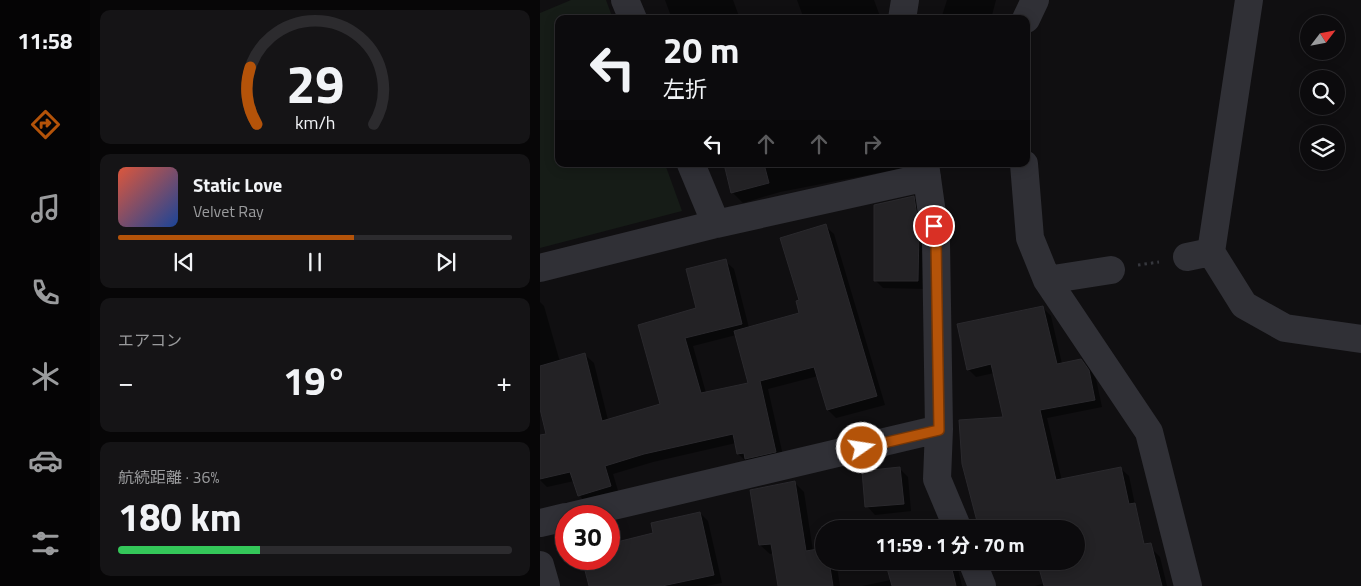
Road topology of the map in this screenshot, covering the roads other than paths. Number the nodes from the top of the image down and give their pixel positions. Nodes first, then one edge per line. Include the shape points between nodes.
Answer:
1 (625, 0) edge
2 (905, 0) edge
3 (1035, 0) edge
4 (1249, 0) edge
5 (631, 15) edge
6 (903, 15) edge
7 (1028, 15) edge
8 (692, 167) edge
9 (1024, 167) edge
10 (926, 170) edge
11 (716, 224) junction
12 (540, 268) edge
13 (1111, 270) road end
14 (1047, 280) junction
15 (1361, 338) edge
16 (939, 430) junction
17 (618, 505) edge
18 (555, 520) edge
19 (954, 520) edge
20 (540, 524) edge
21 (540, 564) edge
22 (976, 570) edge
23 (546, 586) edge
24 (982, 586) edge
25 (1188, 586) edge

1 - 5 street
2 - 6 street
3 - 7 street
4 - 15 street via 1199,255 1244,305 1285,328
8 - 11 street
9 - 14 street via 1030,238
10 - 11 street
10 - 16 street via 936,242
11 - 12 street
13 - 14 street
14 - 25 street via 1149,432
16 - 17 street
16 - 19 street via 937,478
18 - 20 street
21 - 23 street
22 - 24 street

